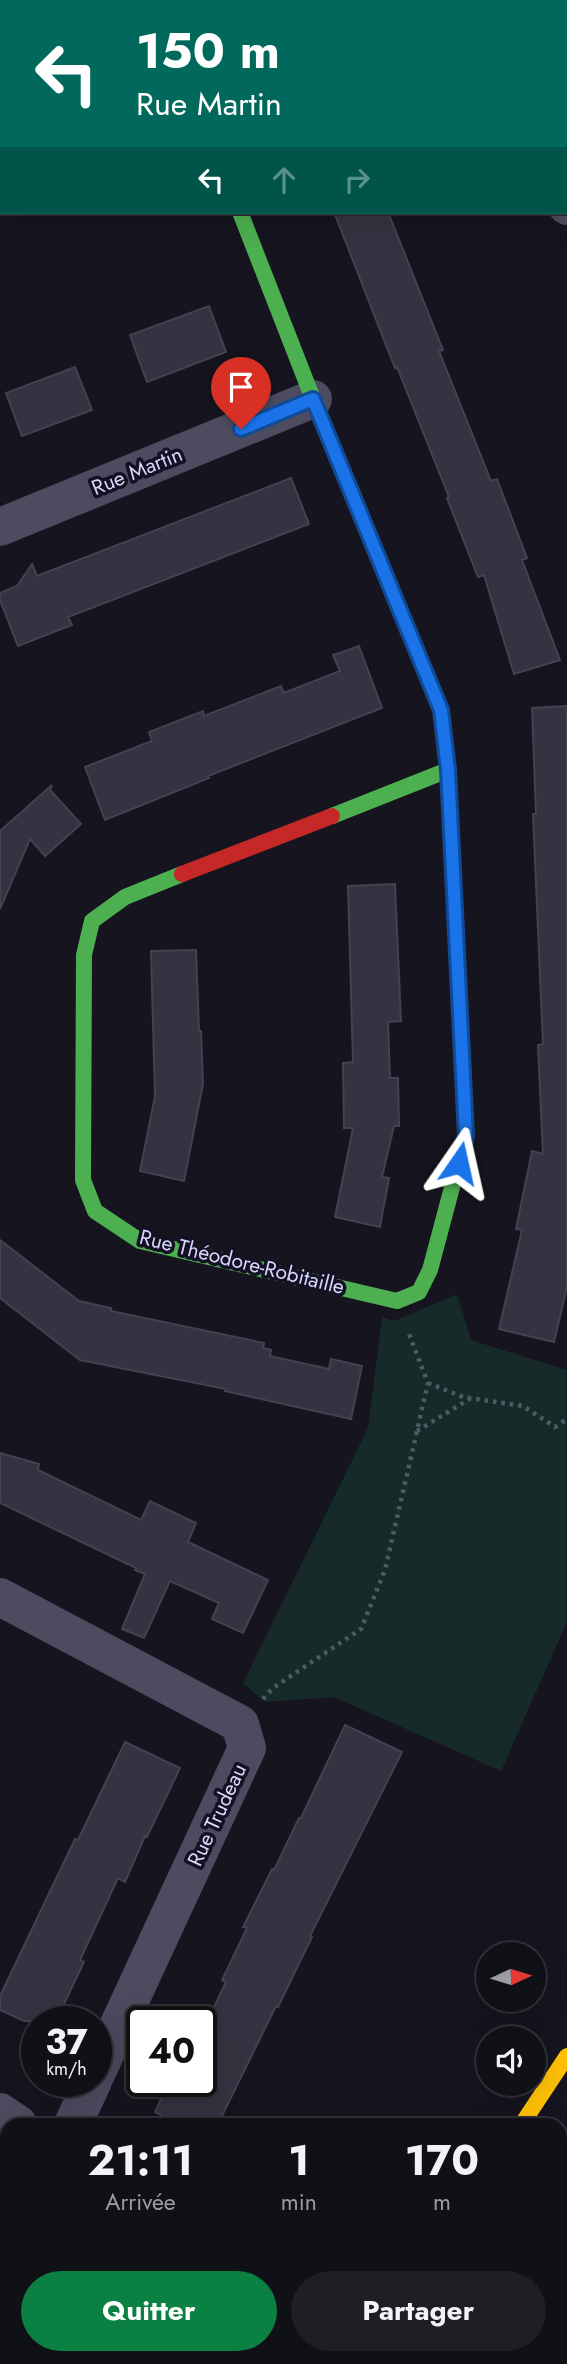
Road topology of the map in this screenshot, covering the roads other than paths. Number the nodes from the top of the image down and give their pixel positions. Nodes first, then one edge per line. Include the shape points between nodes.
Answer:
1 (241, 214) edge
2 (313, 399) junction
3 (0, 527) edge
4 (448, 770) junction
5 (0, 1597) edge
6 (112, 2039) edge
7 (567, 2056) edge
8 (86, 2097) edge
9 (76, 2118) edge
10 (526, 2118) edge

1 - 2 street
2 - 3 street, Rue Martin
2 - 4 street via 441,710
4 - 4 street, Rue Théodore-Robitaille via 466,1136 430,1270 419,1292 397,1301 140,1241 95,1211 83,1180 84,955 92,921 125,897
5 - 6 street, Rue Trudeau via 240,1724 247,1748
7 - 10 street
8 - 9 street

